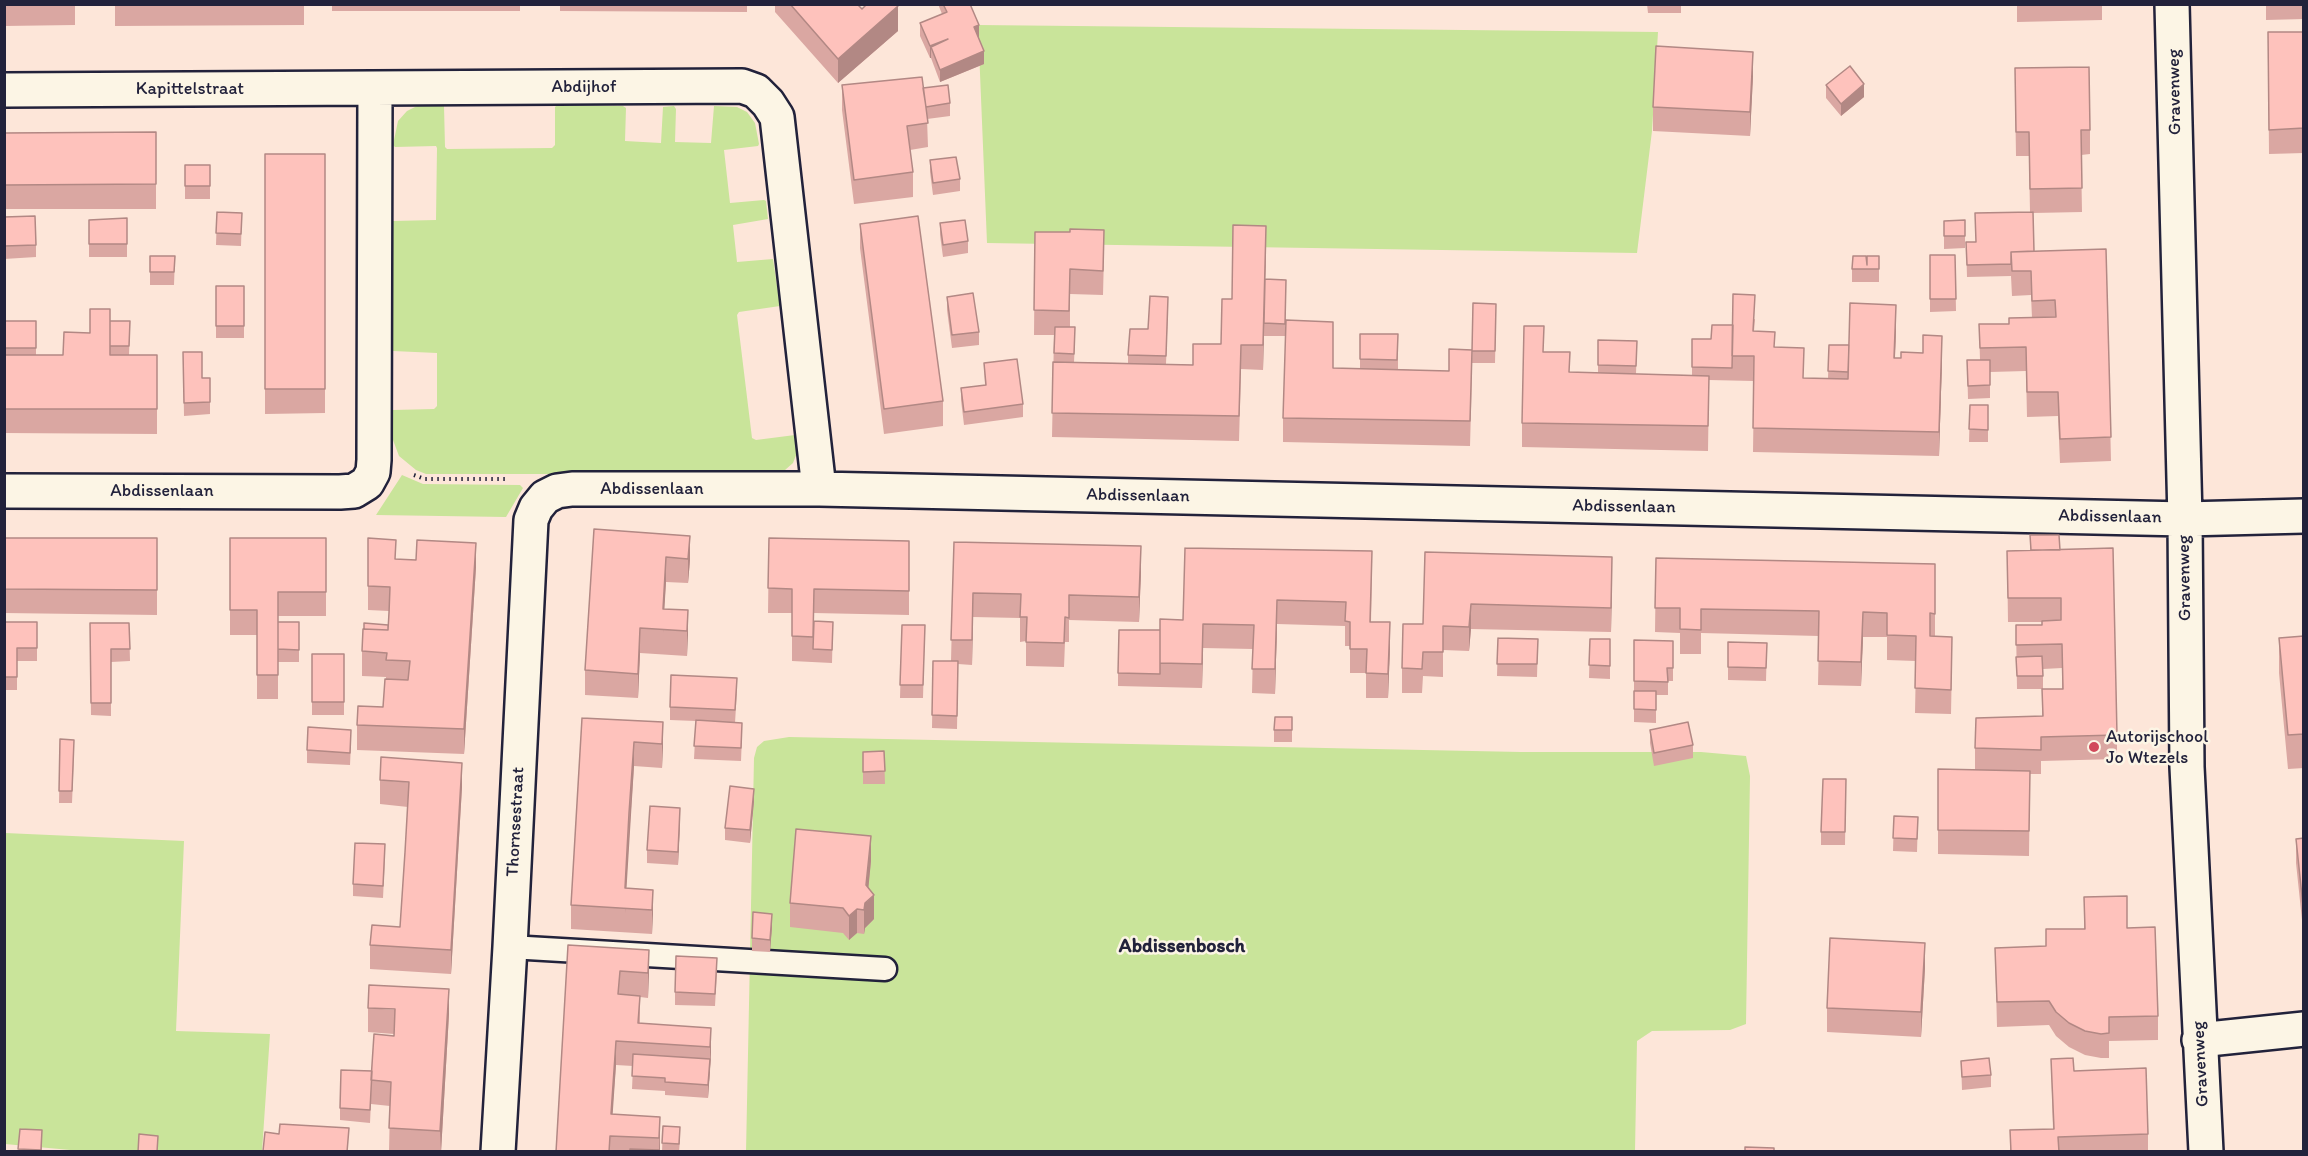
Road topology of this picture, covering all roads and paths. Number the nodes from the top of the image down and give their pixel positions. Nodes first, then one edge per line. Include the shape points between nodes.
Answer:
1 (2172, 4) edge
2 (375, 88) junction
3 (4, 90) edge
4 (374, 460) junction
5 (819, 489) junction
6 (4, 490) edge
7 (545, 497) junction
8 (2304, 516) edge
9 (2185, 519) junction
10 (510, 947) junction
11 (885, 969) dead end
12 (2304, 1029) edge
13 (2199, 1040) junction
14 (498, 1152) edge
15 (2206, 1152) edge

1 - 9 street, Gravenweg
2 - 3 street, Kapittelstraat
2 - 4 street
2 - 5 street, Abdijhof via 742,86 756,91 777,117
4 - 6 street, Abdissenlaan via 367,483 354,491
4 - 7 path via 425,479 523,479
5 - 7 street, Abdissenlaan via 572,489
5 - 9 street, Abdissenlaan
7 - 10 street, Thornsestraat via 531,520
8 - 9 street, Abdissenlaan
9 - 13 street, Gravenweg via 2187,767
10 - 11 lane
10 - 14 street, Thornsestraat
12 - 13 street
13 - 15 street, Gravenweg

